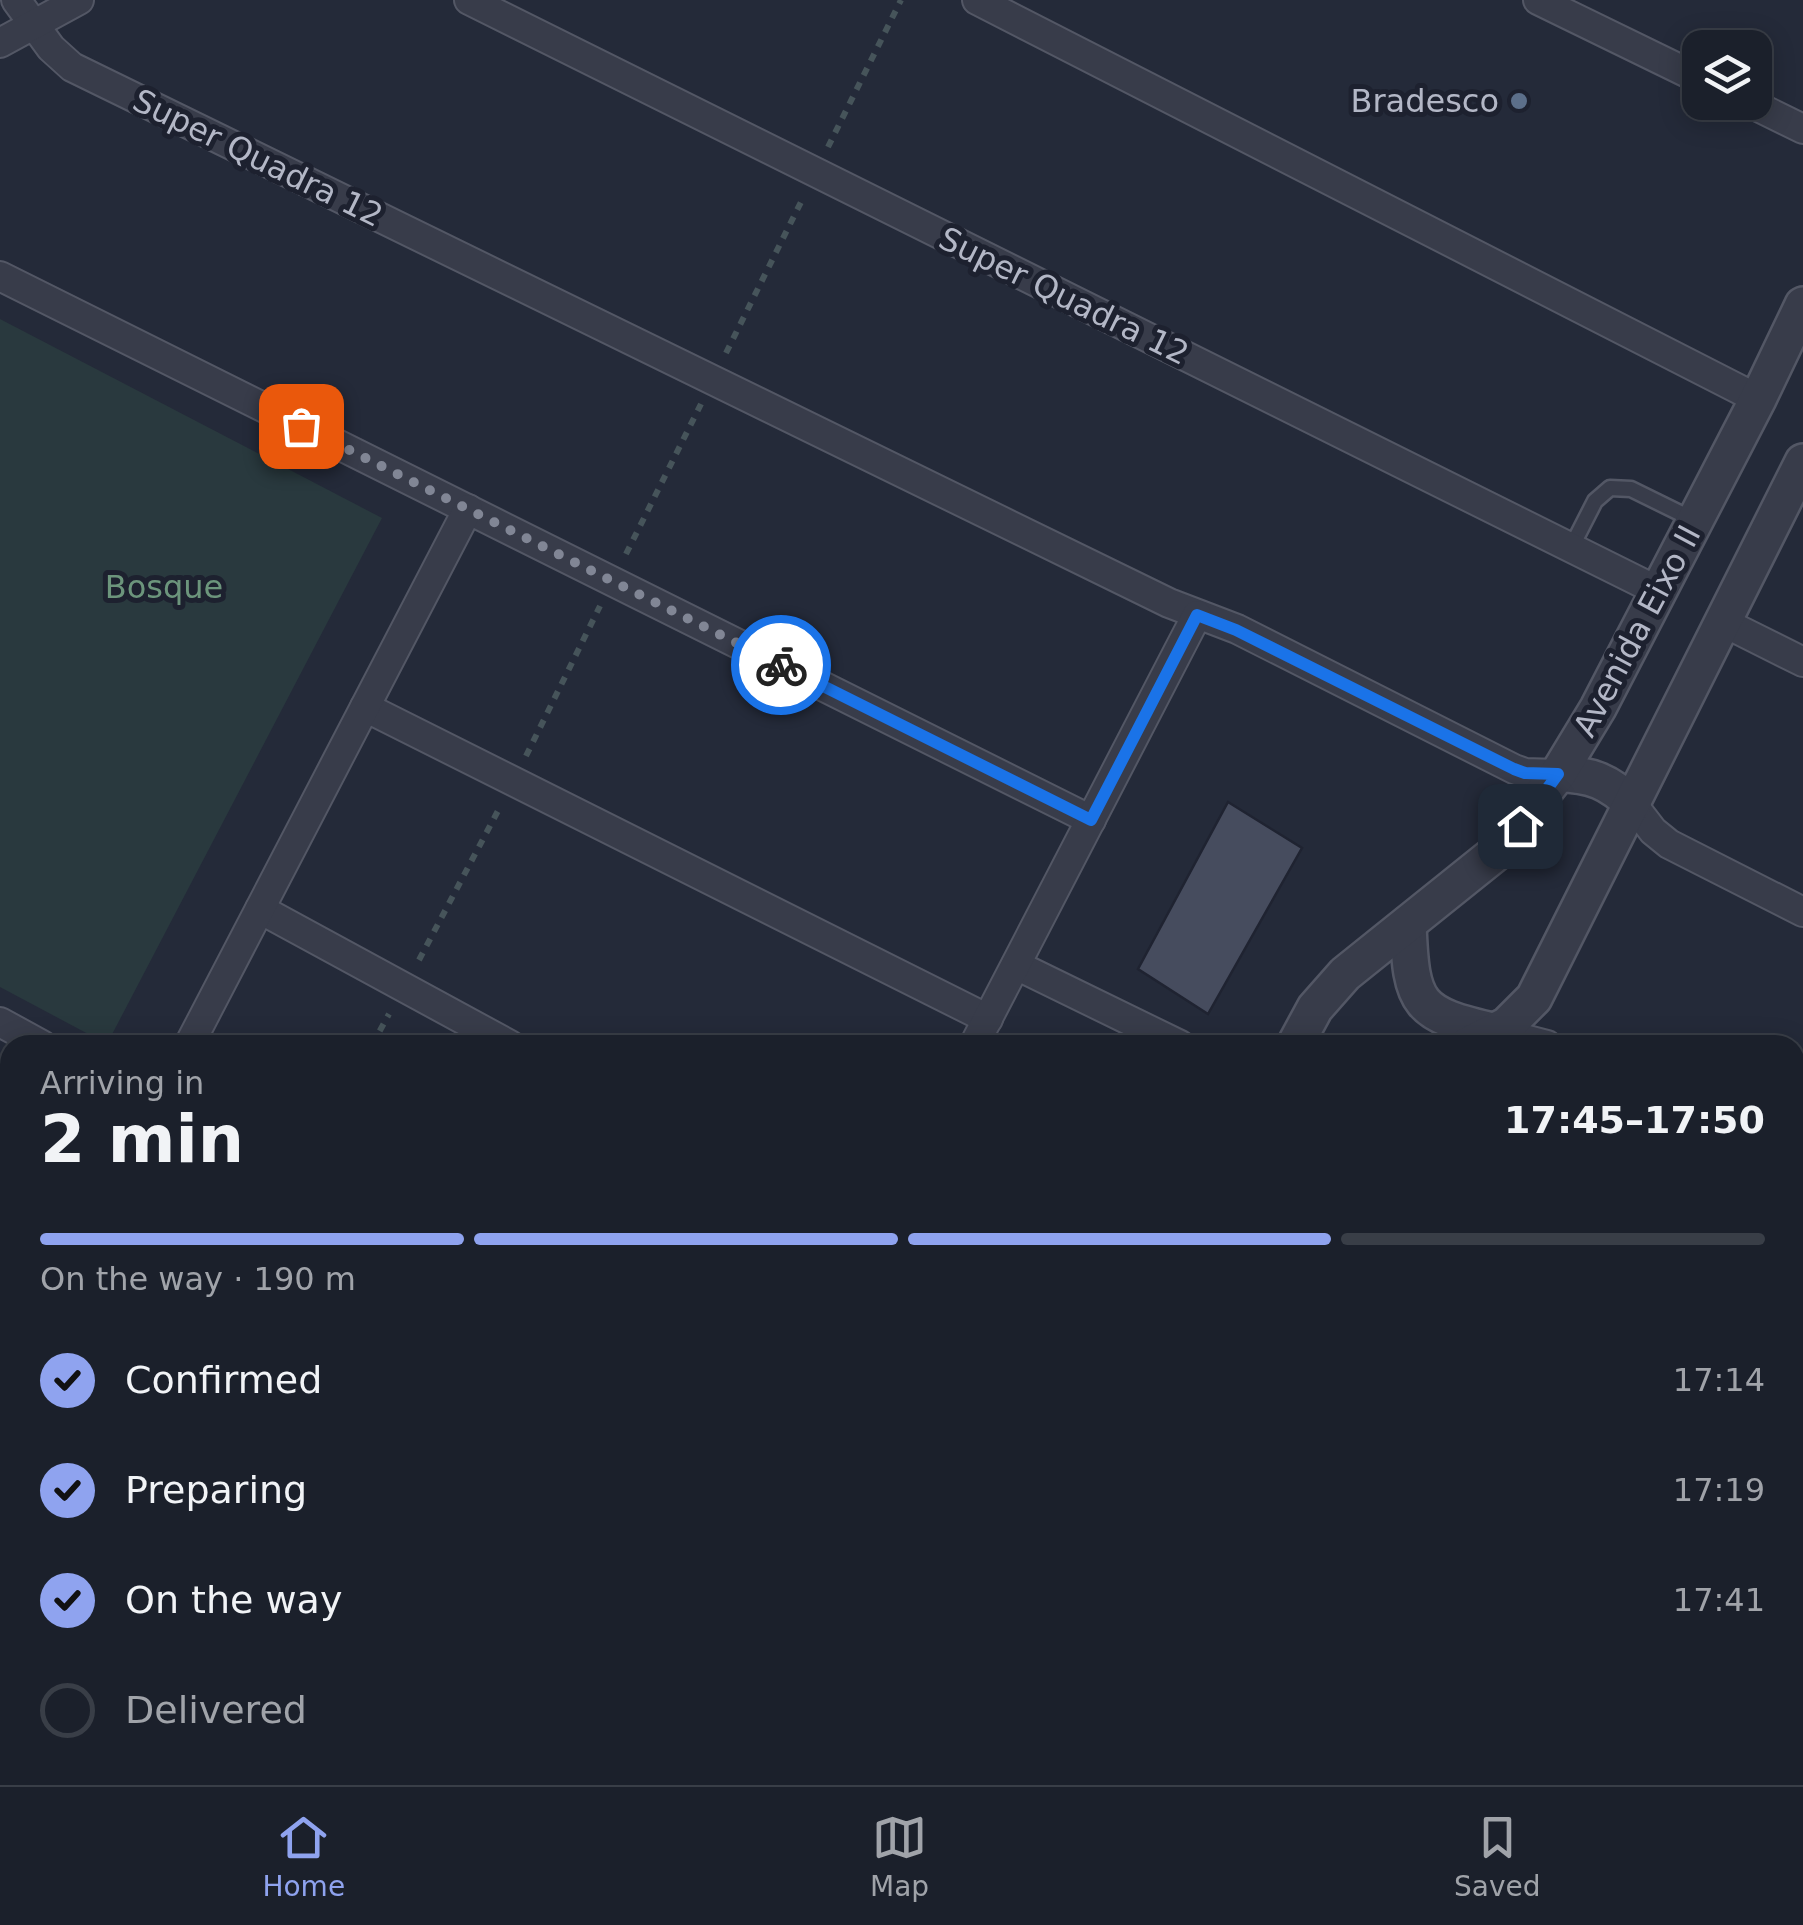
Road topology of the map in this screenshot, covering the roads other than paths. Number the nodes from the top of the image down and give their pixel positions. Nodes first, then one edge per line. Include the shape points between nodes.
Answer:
1 (16, 0) edge
2 (80, 0) edge
3 (469, 0) edge
4 (977, 0) edge
5 (1538, 0) edge
6 (34, 24) junction
7 (0, 43) edge
8 (1682, 70) edge
9 (1772, 114) edge
10 (1803, 130) edge
11 (0, 276) edge
12 (1803, 305) edge
13 (1758, 399) junction
14 (1803, 462) edge
15 (468, 509) junction
16 (1695, 521) junction
17 (1571, 548) junction
18 (1658, 591) junction
19 (1197, 615) junction
20 (1723, 622) junction
21 (1803, 662) edge
22 (365, 707) junction
23 (1558, 774) junction
24 (1633, 805) junction
25 (1091, 820) junction
26 (260, 909) junction
27 (1803, 912) edge
28 (1408, 924) junction
29 (1016, 965) junction
30 (988, 1019) junction
31 (0, 1022) edge
32 (24, 1035) edge
33 (194, 1035) edge
34 (491, 1035) edge
35 (979, 1035) edge
36 (1160, 1035) edge
37 (1300, 1035) edge
38 (1475, 1035) edge
39 (1489, 1035) edge

1 - 6 street, Super Quadra 12
2 - 6 street
3 - 17 street, Super Quadra 12
4 - 13 street
5 - 8 street
6 - 7 street
6 - 19 street, Super Quadra 12 via 72,67
9 - 10 street
11 - 15 street
12 - 13 street, Avenida Eixo II
13 - 16 street, Avenida Eixo II
14 - 20 street
15 - 22 street
15 - 25 street
16 - 17 lane via 1631,489 1610,488 1595,501
16 - 18 street, Avenida Eixo II
17 - 18 street, Super Quadra 12
18 - 23 street, Avenida Eixo II
19 - 23 street, Super Quadra 12 via 1514,769
19 - 25 street
20 - 21 street
20 - 24 street
22 - 26 street
22 - 30 street
23 - 24 street via 1604,781
23 - 28 street, Avenida Eixo II via 1497,852
24 - 27 street via 1669,844
24 - 39 street via 1534,998
25 - 29 street
26 - 33 street
26 - 34 street
28 - 37 street, Avenida Eixo II via 1344,974
28 - 38 street via 1412,977 1422,1004
29 - 30 street
29 - 36 street
30 - 35 street
31 - 32 street

